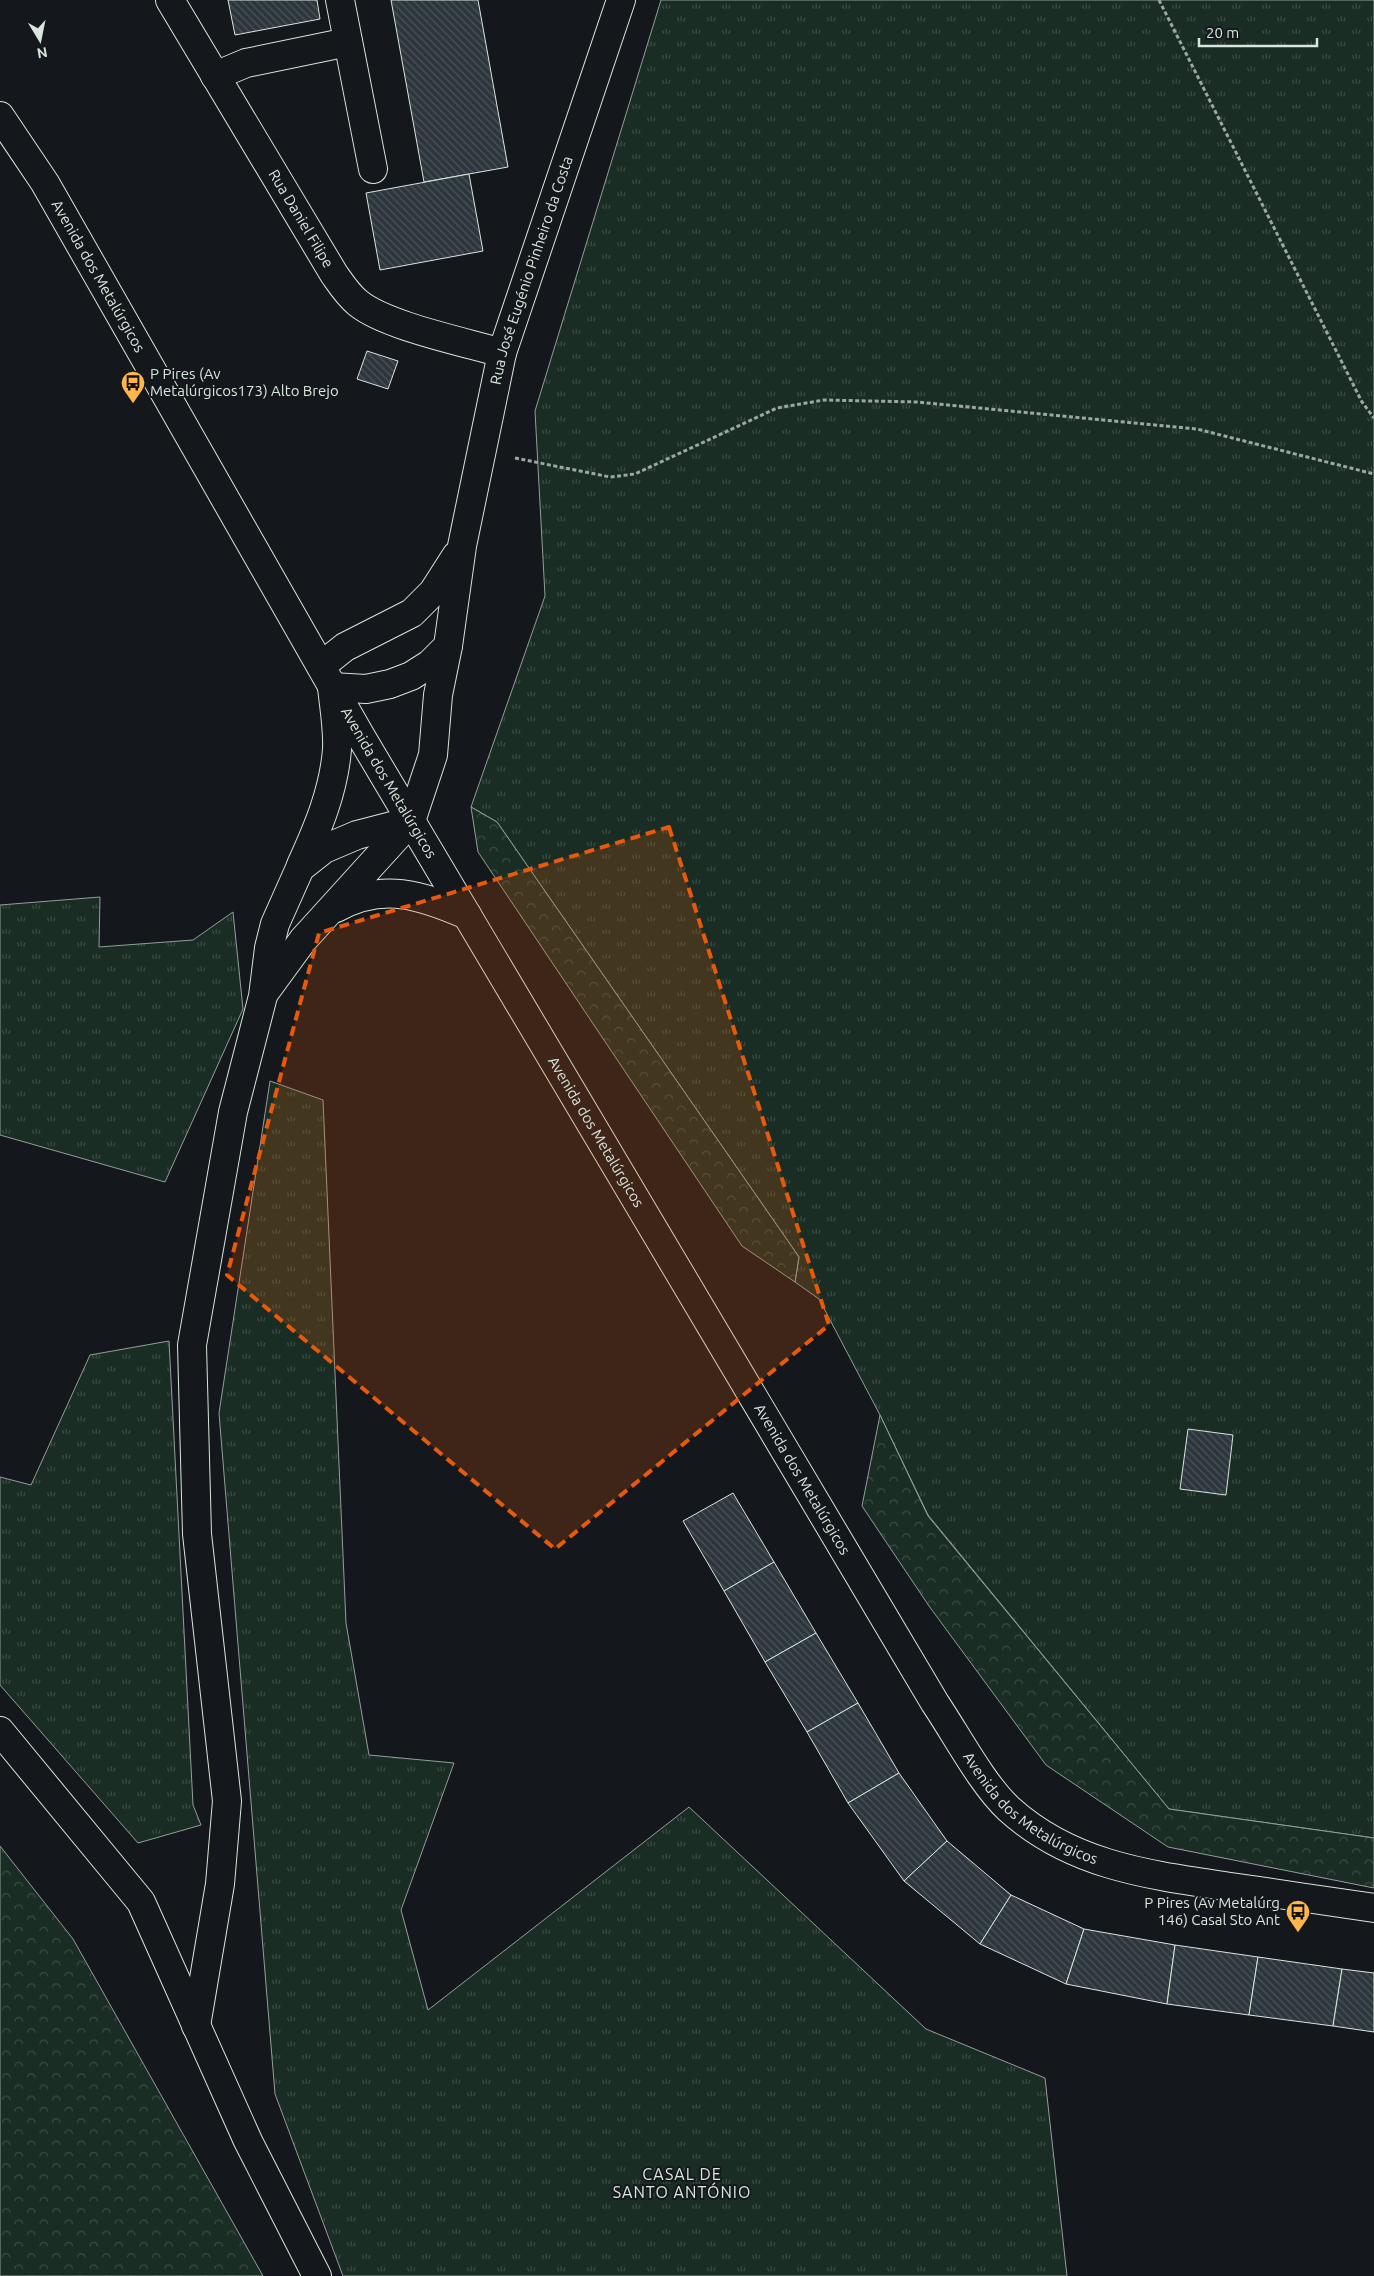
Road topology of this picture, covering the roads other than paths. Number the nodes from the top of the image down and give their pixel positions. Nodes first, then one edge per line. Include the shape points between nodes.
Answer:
1 (170, 0) edge
2 (340, 0) edge
3 (621, 0) edge
4 (348, 42) junction
5 (215, 76) junction
6 (0, 116) edge
7 (373, 169) dead end
8 (502, 353) junction
9 (462, 546) junction
10 (448, 646) junction
11 (327, 677) junction
12 (411, 821) junction
13 (300, 868) junction
14 (326, 914) junction
15 (467, 916) junction
16 (263, 996) junction
17 (0, 1731) edge
18 (1374, 1908) edge
19 (196, 2026) junction
20 (316, 2276) edge

1 - 5 street, Rua Daniel Filipe
2 - 4 street
3 - 8 street, Rua José Eugénio Pinheiro da Costa
4 - 5 street via 246,63
4 - 7 street
5 - 8 street, Rua Daniel Filipe via 334,274 359,304 408,326
6 - 11 street, Avenida dos Metalúrgicos via 45,183
8 - 9 street, Rua José Eugénio Pinheiro da Costa
9 - 10 street, Rua José Eugénio Pinheiro da Costa
9 - 11 street, Rua José Eugénio Pinheiro da Costa via 433,592 412,613 345,647
10 - 11 street via 430,664 390,684 366,689
10 - 12 street, Rua José Eugénio Pinheiro da Costa via 438,695 432,755
11 - 12 street, Avenida dos Metalúrgicos
11 - 13 street via 337,747 321,823
12 - 13 street via 357,835 324,849
12 - 14 street
12 - 15 street, Avenida dos Metalúrgicos
13 - 16 street via 275,924
14 - 15 street via 368,895 396,894 431,900
14 - 16 street
15 - 18 street, Avenida dos Metalúrgicos via 935,1703 1007,1807 1033,1830 1069,1850 1119,1868
16 - 19 street via 233,1112 192,1345 196,1534 227,1801 220,1884
17 - 19 street via 141,1902
19 - 20 street via 248,2141

